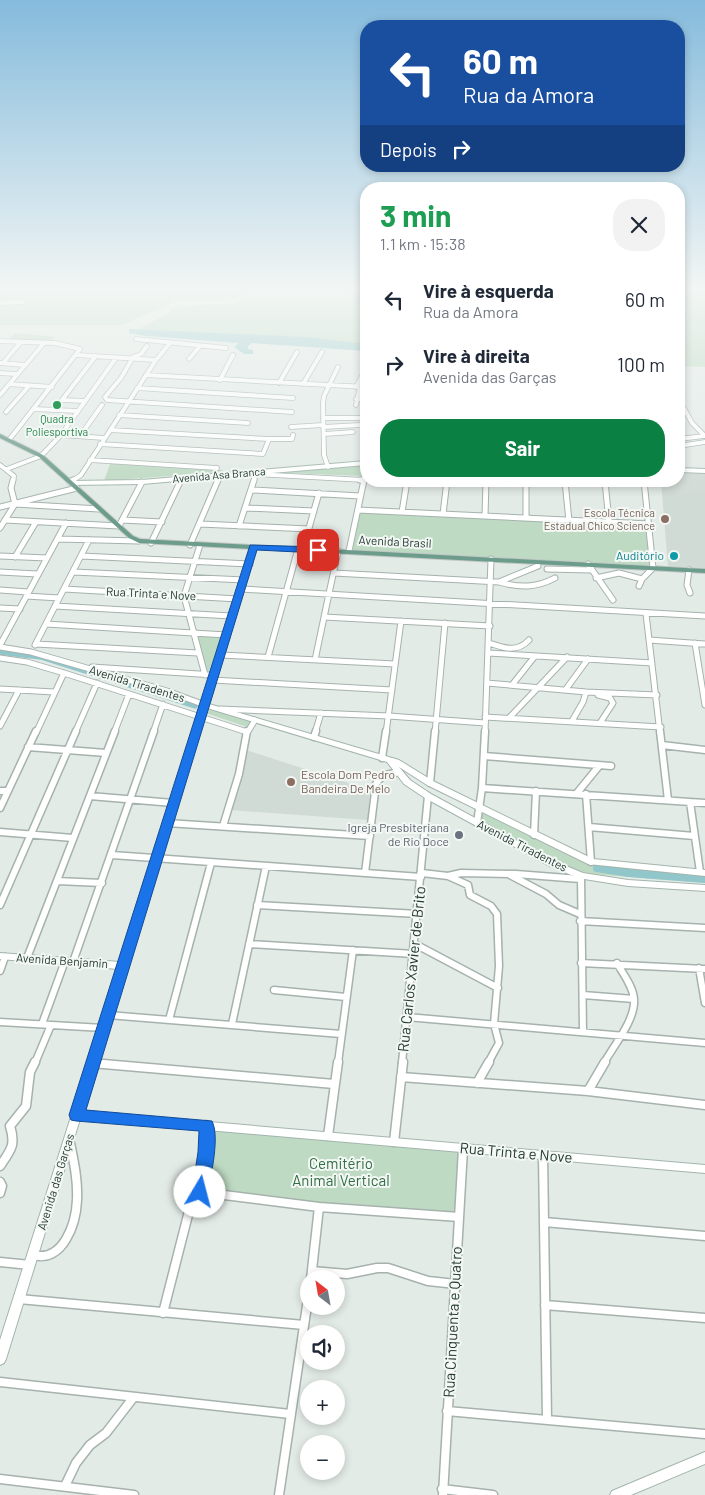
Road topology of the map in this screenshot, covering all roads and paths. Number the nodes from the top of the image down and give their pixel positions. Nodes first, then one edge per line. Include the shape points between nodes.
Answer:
1 (116, 358) edge
2 (30, 359) edge
3 (75, 359) edge
4 (94, 359) edge
5 (127, 359) edge
6 (130, 359) junction
7 (230, 359) edge
8 (293, 359) edge
9 (318, 359) edge
10 (156, 360) joint
11 (1, 363) edge
12 (25, 365) junction
13 (338, 367) dead end
14 (0, 373) edge
15 (16, 374) junction
16 (146, 376) junction
17 (220, 380) junction
18 (360, 382) edge
19 (280, 383) junction
20 (9, 384) junction
21 (303, 384) junction
22 (329, 385) junction
23 (29, 386) junction
24 (52, 387) junction
25 (358, 387) junction
26 (137, 388) junction
27 (0, 395) edge
28 (293, 398) dead end
29 (356, 399) junction
30 (360, 399) edge
31 (85, 401) junction
32 (128, 401) junction
33 (102, 405) dead end
34 (356, 405) dead end
35 (34, 409) junction
36 (685, 410) edge
37 (77, 411) junction
38 (6, 412) dead end
39 (292, 412) dead end
40 (119, 415) junction
41 (323, 418) junction
42 (360, 418) edge
43 (248, 423) dead end
44 (360, 425) edge
45 (323, 426) junction
46 (291, 427) dead end
47 (110, 430) junction
48 (353, 432) dead end
49 (324, 434) junction
50 (61, 435) junction
51 (293, 435) dead end
52 (0, 436) edge
53 (80, 436) junction
54 (705, 436) edge
55 (104, 438) junction
56 (685, 438) edge
57 (269, 439) junction
58 (8, 440) junction
59 (705, 442) edge
60 (100, 444) junction
61 (685, 445) edge
62 (42, 456) junction
63 (90, 460) junction
64 (360, 464) edge
65 (0, 465) edge
66 (328, 467) junction
67 (217, 468) dead end
68 (7, 469) junction
69 (685, 470) edge
70 (705, 471) edge
71 (255, 473) junction
72 (220, 475) junction
73 (182, 478) junction
74 (360, 480) edge
75 (142, 482) junction
76 (73, 484) junction
77 (362, 487) edge
78 (406, 487) edge
79 (446, 487) edge
80 (486, 487) edge
81 (526, 487) edge
82 (566, 487) edge
83 (605, 487) edge
84 (645, 487) edge
85 (252, 490) junction
86 (319, 493) junction
87 (360, 496) junction
88 (15, 504) junction
89 (0, 507) edge
90 (246, 508) junction
91 (100, 509) junction
92 (358, 510) junction
93 (314, 511) junction
94 (402, 512) junction
95 (443, 514) junction
96 (485, 516) junction
97 (526, 518) junction
98 (5, 520) junction
99 (569, 520) junction
100 (36, 522) junction
101 (162, 522) junction
102 (608, 522) junction
103 (66, 523) junction
104 (121, 523) junction
105 (200, 524) junction
106 (649, 524) junction
107 (239, 526) junction
108 (0, 528) edge
109 (309, 529) junction
110 (58, 539) junction
111 (89, 540) junction
112 (139, 541) junction
113 (152, 542) junction
114 (190, 544) junction
115 (200, 545) junction
116 (254, 547) junction
117 (301, 549) junction
118 (338, 551) junction
119 (349, 551) junction
120 (0, 556) edge
121 (81, 556) junction
122 (15, 557) junction
123 (47, 558) junction
124 (491, 559) junction
125 (194, 561) junction
126 (250, 564) junction
127 (538, 566) dead end
128 (589, 567) junction
129 (652, 568) junction
130 (547, 569) dead end
131 (689, 570) junction
132 (705, 571) edge
133 (0, 572) edge
134 (74, 572) junction
135 (334, 573) junction
136 (37, 574) junction
137 (190, 578) junction
138 (555, 578) dead end
139 (596, 578) junction
140 (642, 579) junction
141 (244, 580) junction
142 (490, 581) junction
143 (500, 582) junction
144 (639, 586) dead end
145 (64, 589) junction
146 (242, 589) junction
147 (0, 590) edge
148 (287, 592) junction
149 (690, 593) dead end
150 (27, 594) junction
151 (328, 594) junction
152 (184, 596) junction
153 (59, 598) junction
154 (238, 599) junction
155 (613, 600) dead end
156 (490, 604) junction
157 (55, 606) junction
158 (0, 608) edge
159 (20, 609) junction
160 (187, 614) junction
161 (646, 614) junction
162 (231, 616) junction
163 (324, 616) junction
164 (705, 616) edge
165 (400, 621) junction
166 (445, 623) junction
167 (46, 624) junction
168 (490, 626) junction
169 (0, 627) edge
170 (9, 628) junction
171 (193, 633) junction
172 (226, 635) junction
173 (530, 640) dead end
174 (649, 640) junction
175 (489, 643) junction
176 (695, 643) junction
177 (36, 644) junction
178 (705, 644) edge
179 (0, 646) edge
180 (31, 652) junction
181 (198, 653) junction
182 (488, 653) junction
183 (221, 654) junction
184 (535, 656) junction
185 (268, 657) junction
186 (567, 657) junction
187 (0, 658) edge
188 (588, 659) junction
189 (315, 660) junction
190 (652, 663) junction
191 (395, 664) junction
192 (82, 667) junction
193 (64, 673) junction
194 (205, 675) junction
195 (214, 678) junction
196 (97, 683) junction
197 (487, 683) junction
198 (512, 685) junction
199 (537, 687) junction
200 (0, 689) edge
201 (566, 689) junction
202 (18, 690) junction
203 (392, 690) junction
204 (54, 692) junction
205 (588, 692) junction
206 (129, 694) junction
207 (657, 695) junction
208 (162, 704) junction
209 (205, 705) junction
210 (705, 705) edge
211 (217, 709) junction
212 (321, 713) junction
213 (202, 716) junction
214 (389, 716) junction
215 (509, 718) junction
216 (255, 720) junction
217 (485, 720) junction
218 (437, 721) junction
219 (572, 721) junction
220 (600, 723) junction
221 (0, 726) edge
222 (660, 727) junction
223 (247, 732) junction
224 (314, 737) junction
225 (662, 745) junction
226 (28, 747) junction
227 (705, 750) edge
228 (68, 751) junction
229 (106, 753) junction
230 (484, 756) junction
231 (386, 759) junction
232 (599, 766) junction
233 (611, 766) dead end
234 (399, 772) junction
235 (427, 782) junction
236 (482, 788) junction
237 (0, 791) edge
238 (536, 791) junction
239 (8, 792) junction
240 (451, 794) junction
241 (576, 794) junction
242 (586, 794) junction
243 (90, 796) junction
244 (428, 796) junction
245 (130, 800) junction
246 (668, 800) junction
247 (439, 802) junction
248 (690, 802) junction
249 (173, 803) junction
250 (705, 803) edge
251 (0, 808) edge
252 (479, 808) junction
253 (167, 822) junction
254 (477, 823) junction
255 (223, 826) junction
256 (589, 827) junction
257 (0, 832) edge
258 (31, 835) junction
259 (534, 835) junction
260 (370, 836) junction
261 (694, 836) junction
262 (73, 838) junction
263 (112, 855) junction
264 (156, 858) junction
265 (591, 862) junction
266 (211, 863) junction
267 (266, 866) junction
268 (365, 873) junction
269 (702, 873) edge
270 (508, 874) junction
271 (422, 875) junction
272 (448, 876) junction
273 (581, 877) junction
274 (57, 881) junction
275 (102, 883) junction
276 (705, 888) edge
277 (0, 905) edge
278 (257, 905) junction
279 (418, 914) junction
280 (580, 917) junction
281 (705, 928) edge
282 (249, 944) junction
283 (415, 944) junction
284 (353, 950) junction
285 (414, 954) junction
286 (3, 957) edge
287 (26, 958) junction
288 (69, 962) junction
289 (581, 963) junction
290 (617, 963) junction
291 (123, 966) junction
292 (702, 969) edge
293 (0, 971) edge
294 (498, 988) junction
295 (274, 990) dead end
296 (583, 996) junction
297 (346, 997) junction
298 (634, 999) junction
299 (705, 1003) edge
300 (108, 1015) junction
301 (407, 1017) junction
302 (169, 1020) junction
303 (0, 1022) edge
304 (42, 1024) junction
305 (232, 1024) junction
306 (494, 1024) junction
307 (51, 1025) junction
308 (103, 1028) junction
309 (583, 1032) junction
310 (341, 1034) junction
311 (619, 1036) junction
312 (705, 1043) edge
313 (92, 1063) junction
314 (401, 1076) junction
315 (477, 1082) junction
316 (334, 1084) junction
317 (588, 1092) junction
318 (705, 1105) edge
319 (76, 1115) junction
320 (206, 1125) junction
321 (328, 1136) junction
322 (69, 1140) junction
323 (394, 1142) junction
324 (463, 1149) junction
325 (543, 1156) junction
326 (0, 1166) edge
327 (705, 1169) edge
328 (0, 1182) edge
329 (200, 1192) junction
330 (0, 1193) edge
331 (319, 1206) junction
332 (459, 1218) junction
333 (544, 1222) junction
334 (705, 1236) edge
335 (31, 1260) junction
336 (0, 1262) edge
337 (312, 1270) edge
338 (345, 1274) edge
339 (456, 1284) junction
340 (19, 1299) junction
341 (544, 1305) junction
342 (163, 1313) junction
343 (306, 1315) edge
344 (705, 1318) edge
345 (304, 1325) joint
346 (300, 1350) edge
347 (0, 1359) edge
348 (0, 1382) edge
349 (133, 1398) junction
350 (447, 1411) junction
351 (290, 1414) junction
352 (548, 1419) junction
353 (705, 1434) edge
354 (705, 1458) edge
355 (0, 1479) edge
356 (65, 1486) junction
357 (442, 1492) edge
358 (126, 1495) edge
359 (134, 1495) edge
360 (279, 1495) edge
361 (493, 1495) edge
362 (616, 1495) edge

1 - 31 street
2 - 12 street
3 - 24 street
4 - 31 street via 62,400
5 - 6 street
6 - 10 street
6 - 32 street via 122,378 105,397 112,401
7 - 17 street
8 - 19 street
9 - 21 street
10 - 16 street
11 - 12 street
12 - 15 street
13 - 22 street
14 - 15 street
15 - 20 street
16 - 17 street
16 - 26 street
17 - 19 street
18 - 25 street
19 - 21 street
20 - 23 street
20 - 27 street
21 - 22 street
22 - 25 street
22 - 41 street via 323,399
23 - 24 street
23 - 38 street
24 - 35 street
25 - 29 street
26 - 28 street
26 - 32 street
29 - 30 street
29 - 34 street
31 - 37 street
32 - 39 street
32 - 40 street
33 - 53 street
35 - 37 street
35 - 58 street
36 - 54 street
37 - 50 street
40 - 43 street
40 - 47 street
41 - 42 street
41 - 45 street
44 - 45 street
45 - 46 street
45 - 49 street
47 - 55 street
47 - 57 street
48 - 49 street
49 - 66 street via 324,455
50 - 53 street
50 - 62 street
51 - 57 street via 292,440
52 - 58 main road
53 - 55 street
54 - 56 street
55 - 60 street
57 - 60 street via 263,454
58 - 62 main road
59 - 61 street
60 - 63 street
62 - 68 street
62 - 76 main road
63 - 67 street
63 - 76 street
64 - 66 street, Avenida Asa Branca
65 - 68 street
66 - 71 street, Avenida Asa Branca
68 - 88 street via 14,476 11,488
69 - 70 street
71 - 72 street, Avenida Asa Branca
71 - 74 street
71 - 85 street
72 - 73 street, Avenida Asa Branca
72 - 105 street
73 - 75 street, Avenida Asa Branca
73 - 101 street
75 - 76 street, Avenida Asa Branca
75 - 104 street
76 - 88 street
76 - 91 main road
77 - 87 street
78 - 94 street
79 - 95 street
80 - 96 street
81 - 97 street
82 - 99 street
83 - 102 street
84 - 106 street
85 - 86 street
85 - 90 street
86 - 87 street
86 - 93 street
87 - 92 street
88 - 89 street
88 - 91 street
88 - 98 street
90 - 93 street
90 - 107 street
91 - 104 main road
92 - 94 street
92 - 119 street
93 - 109 street
94 - 95 street
95 - 96 street
96 - 97 street
97 - 99 street
98 - 100 street
98 - 108 street
99 - 102 street
100 - 103 street
100 - 122 street
101 - 104 street
101 - 113 street
102 - 106 street
103 - 104 street
103 - 110 street
104 - 112 main road via 131,537
105 - 107 street
105 - 114 street
106 - 129 street
107 - 109 street
109 - 117 street
110 - 111 street
110 - 123 street
111 - 112 street
111 - 121 street
112 - 113 main road, Avenida Brasil
113 - 114 main road, Avenida Brasil
114 - 115 main road, Avenida Brasil
115 - 116 main road, Avenida Brasil
115 - 125 street
116 - 117 main road, Avenida Brasil
116 - 126 street, Avenida das Garças
117 - 118 main road, Avenida Brasil
117 - 148 street
118 - 119 main road, Avenida Brasil
118 - 135 street
119 - 124 main road, Avenida Brasil
120 - 122 street
121 - 125 street
121 - 134 street
122 - 123 street
123 - 136 street
124 - 128 main road, Avenida Brasil
124 - 142 street
125 - 126 street
125 - 137 street
126 - 141 street, Avenida das Garças
127 - 143 street
128 - 129 main road, Avenida Brasil
128 - 130 street
128 - 139 street
129 - 131 main road, Avenida Brasil
129 - 140 street
131 - 132 main road, Avenida Brasil
131 - 149 street
133 - 136 street
134 - 137 street
134 - 145 street
135 - 142 street
135 - 151 street
136 - 150 street
137 - 141 street
137 - 152 street
138 - 143 street via 529,588
139 - 140 street via 619,572
139 - 155 street
140 - 144 street
141 - 146 street, Avenida das Garças
142 - 143 street
142 - 156 street
145 - 152 street, Rua Trinta e Nove
145 - 153 street
146 - 148 street
146 - 154 street, Avenida das Garças
147 - 150 street
148 - 151 street
148 - 185 street
150 - 153 street
150 - 159 street
151 - 156 street
151 - 163 street
152 - 154 street, Rua Trinta e Nove
152 - 160 street
153 - 157 street
154 - 162 street, Avenida das Garças
156 - 161 street
156 - 168 street
157 - 160 street
157 - 167 street
158 - 159 street
159 - 170 street
160 - 162 street
160 - 171 street
161 - 164 street
161 - 174 street
162 - 172 street, Avenida das Garças
163 - 165 street
163 - 189 street
165 - 166 street
165 - 191 street
166 - 168 street
166 - 218 street
167 - 171 street
167 - 177 street
168 - 175 street
169 - 170 street
170 - 179 street
171 - 172 street
171 - 181 street
172 - 183 street, Avenida das Garças
173 - 175 street via 518,650
174 - 176 street
174 - 190 street
175 - 182 street
176 - 178 street
176 - 210 street
177 - 180 street
177 - 181 street
179 - 180 street, Avenida Tiradentes
180 - 192 street, Avenida Tiradentes
181 - 194 street
182 - 184 street
182 - 197 street
183 - 185 street
183 - 195 street, Avenida das Garças
184 - 186 street
184 - 198 street
185 - 189 street
186 - 188 street
186 - 199 street
187 - 193 street, Avenida Tiradentes
188 - 190 street
188 - 201 street
189 - 191 street
190 - 207 street
191 - 203 street
192 - 194 street
192 - 209 street, Avenida Tiradentes
193 - 196 street, Avenida Tiradentes
193 - 204 street
194 - 195 street
195 - 203 street
195 - 209 street, Avenida das Garças
196 - 206 street, Avenida Tiradentes
196 - 228 street
197 - 198 street
197 - 217 street
198 - 199 street
199 - 201 street
199 - 215 street
200 - 202 street
201 - 205 street
202 - 204 street
202 - 221 street
203 - 214 street
204 - 226 street
205 - 207 street
205 - 219 street
205 - 220 street via 612,700
206 - 208 street, Avenida Tiradentes
206 - 229 street
207 - 222 street
208 - 213 street, Avenida Tiradentes
208 - 245 street
209 - 211 street, Avenida Tiradentes
209 - 213 street, Avenida das Garças
211 - 212 street
211 - 216 street, Avenida Tiradentes
212 - 214 street
212 - 224 street
213 - 223 street, Avenida Tiradentes
213 - 249 street, Avenida das Garças
214 - 218 street
214 - 231 street
215 - 217 street
215 - 219 street
216 - 223 street
216 - 224 street, Avenida Tiradentes
217 - 218 street
217 - 230 street
218 - 235 street
219 - 220 street
220 - 222 street
222 - 225 street
223 - 255 street via 239,774
224 - 231 street, Avenida Tiradentes
225 - 227 street
225 - 246 street
226 - 228 street
226 - 239 street
228 - 229 street
228 - 258 street
229 - 243 street
230 - 232 street
230 - 236 street
231 - 234 street, Avenida Tiradentes
231 - 235 street, Avenida Tiradentes
232 - 233 street
232 - 241 street
234 - 235 street
234 - 244 street, Avenida Tiradentes via 407,782
234 - 260 street via 382,776 376,784
235 - 240 street, Avenida Tiradentes
236 - 238 street
236 - 252 street
237 - 239 street
238 - 241 street
238 - 259 street
239 - 251 street
240 - 247 street via 453,801
240 - 252 street, Avenida Tiradentes
241 - 242 street
242 - 246 street
242 - 256 street
243 - 245 street
243 - 262 street
244 - 247 street, Avenida Tiradentes
244 - 271 street, Rua Carlos Xavier de Brito
245 - 249 street
245 - 263 street
246 - 248 street
247 - 254 street, Avenida Tiradentes
248 - 250 street
248 - 261 street
249 - 253 street, Avenida das Garças
252 - 254 street
252 - 259 street, Avenida Tiradentes
253 - 255 street
253 - 264 street, Avenida das Garças
254 - 273 street, Avenida Tiradentes
255 - 260 street
256 - 261 street
256 - 265 street
257 - 258 street
258 - 262 street
258 - 277 street
259 - 265 street, Avenida Tiradentes
260 - 268 street
261 - 269 street
262 - 274 street
263 - 264 street
263 - 275 street
264 - 266 street
264 - 291 street, Avenida das Garças
265 - 269 street, Avenida Tiradentes
266 - 267 street
266 - 302 street
267 - 268 street
267 - 278 street
268 - 271 street
270 - 272 street via 461,873
270 - 273 street
270 - 280 street
271 - 272 street
271 - 279 street, Rua Carlos Xavier de Brito
272 - 294 street via 468,885 470,895 491,906 497,914
273 - 276 street, Avenida Tiradentes
273 - 280 street
274 - 275 street
274 - 287 street
275 - 288 street
278 - 279 street
278 - 282 street
279 - 283 street, Rua Carlos Xavier de Brito
280 - 281 street
280 - 289 street
282 - 284 street
282 - 305 street
283 - 285 street, Rua Carlos Xavier de Brito
283 - 294 street
284 - 285 street
284 - 297 street
285 - 301 street, Rua Carlos Xavier de Brito
286 - 287 street, Avenida Benjamin
286 - 293 street
287 - 288 street, Avenida Benjamin
288 - 291 street, Avenida Benjamin
288 - 304 street
289 - 290 street
289 - 296 street
290 - 292 street
290 - 298 street
291 - 300 street, Avenida das Garças
292 - 299 street
294 - 306 street
295 - 297 street
296 - 298 street
296 - 309 street
297 - 310 street
298 - 311 street via 632,1018
300 - 302 street
300 - 308 street, Avenida das Garças
301 - 306 street
301 - 314 street, Rua Carlos Xavier de Brito
302 - 305 street
303 - 304 street
304 - 307 street
305 - 310 street
306 - 309 street
306 - 315 street via 498,1047
307 - 308 street
307 - 326 street via 30,1072 26,1106 10,1126 14,1139 11,1151
308 - 313 street, Avenida das Garças
309 - 311 street
310 - 316 street
311 - 312 street
311 - 317 street
313 - 316 street
313 - 319 street, Avenida das Garças
314 - 315 street
314 - 323 street, Rua Carlos Xavier de Brito
315 - 317 street
316 - 321 street
317 - 318 street
319 - 320 street, Rua Trinta e Nove
319 - 322 street, Avenida das Garças
320 - 321 street, Rua Trinta e Nove
320 - 329 street
321 - 323 street, Rua Trinta e Nove
322 - 335 street, Avenida das Garças
322 - 335 street via 77,1202 65,1244 54,1254
323 - 324 street, Rua Trinta e Nove
324 - 325 street, Rua Trinta e Nove
324 - 332 street, Rua Cinquenta e Quatro
325 - 327 street, Rua Trinta e Nove
325 - 333 street
328 - 330 street
329 - 331 street
329 - 342 street via 189,1211
331 - 332 street
331 - 337 street
332 - 339 street, Rua Cinquenta e Quatro
333 - 334 street
333 - 341 street
335 - 336 street
335 - 340 street, Avenida das Garças
338 - 339 street via 388,1268 428,1281
339 - 350 street, Rua Cinquenta e Quatro
340 - 342 street
340 - 347 street, Avenida das Garças
341 - 344 street
341 - 352 street
342 - 345 street
343 - 345 street
346 - 351 street
348 - 349 street
349 - 351 street
349 - 356 street via 120,1418 90,1445 76,1463
350 - 352 street
350 - 357 street, Rua Cinquenta e Quatro
351 - 360 street
352 - 353 street
354 - 362 street
355 - 356 street
356 - 358 street
357 - 361 street
358 - 359 street

